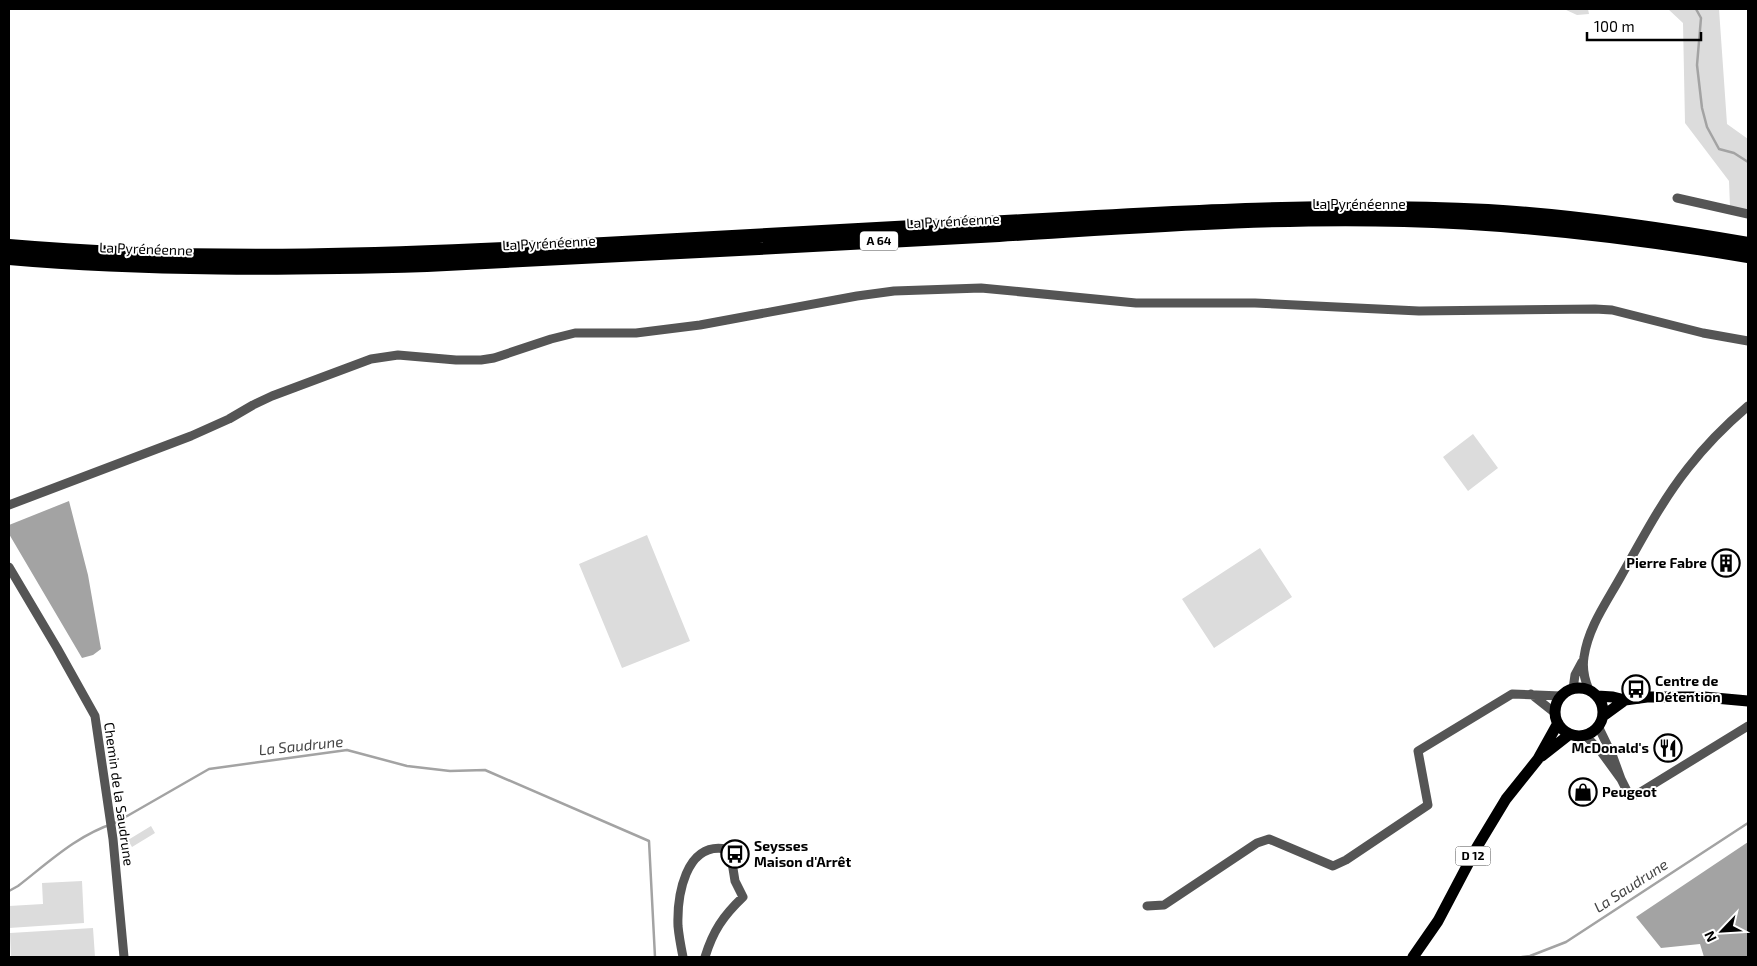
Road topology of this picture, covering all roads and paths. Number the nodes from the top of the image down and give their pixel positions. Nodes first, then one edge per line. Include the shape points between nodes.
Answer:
1 (1677, 198) dead end
2 (1748, 214) edge
3 (1748, 244) edge
4 (9, 246) edge
5 (1748, 256) edge
6 (9, 258) edge
7 (1748, 341) edge
8 (1748, 406) edge
9 (9, 505) edge
10 (9, 567) edge
11 (1584, 657) junction
12 (1573, 688) junction
13 (1593, 693) junction
14 (1531, 694) junction
15 (1561, 696) junction
16 (1625, 700) junction
17 (1748, 701) edge
18 (1557, 718) junction
19 (1600, 721) junction
20 (1748, 726) edge
21 (1570, 734) junction
22 (1585, 735) junction
23 (1538, 759) junction
24 (1621, 779) junction
25 (1147, 906) dead end
26 (124, 957) edge
27 (682, 957) edge
28 (705, 957) edge
29 (1413, 957) edge

1 - 2 street
3 - 4 highway, La Pyrénéenne / A 64 via 1662,229 1490,211 1306,208 426,253 246,256
5 - 6 highway, La Pyrénéenne / A 64 via 1577,230 1490,223 1383,220 1218,222 427,265 208,268
7 - 9 street via 1603,309 1419,311 1256,303 1136,303 981,288 894,291 700,326 636,333 575,333 481,360 398,355 371,359 272,396 191,436
8 - 11 street via 1705,448 1671,490 1594,625
10 - 26 street, Chemin de la Saudrune via 95,716 110,819
11 - 12 street
11 - 13 street via 1583,677
12 - 13 main road
12 - 15 main road
13 - 16 main road
13 - 19 main road via 1602,706
14 - 15 street
14 - 18 street
14 - 25 street via 1512,694 1503,698 1418,751 1428,805 1346,860 1333,866 1269,839 1256,843 1164,905
15 - 18 main road via 1557,702
16 - 17 main road via 1704,697
16 - 19 main road
18 - 21 main road
18 - 23 main road, D 12
19 - 22 main road
19 - 24 street
20 - 24 street via 1639,794 1628,793
21 - 22 main road
21 - 23 main road, D 12
22 - 24 street
23 - 29 main road, D 12 via 1506,799 1438,921
27 - 28 street via 678,926 687,869 694,859 718,847 726,849 731,856 735,880 743,897 712,936

